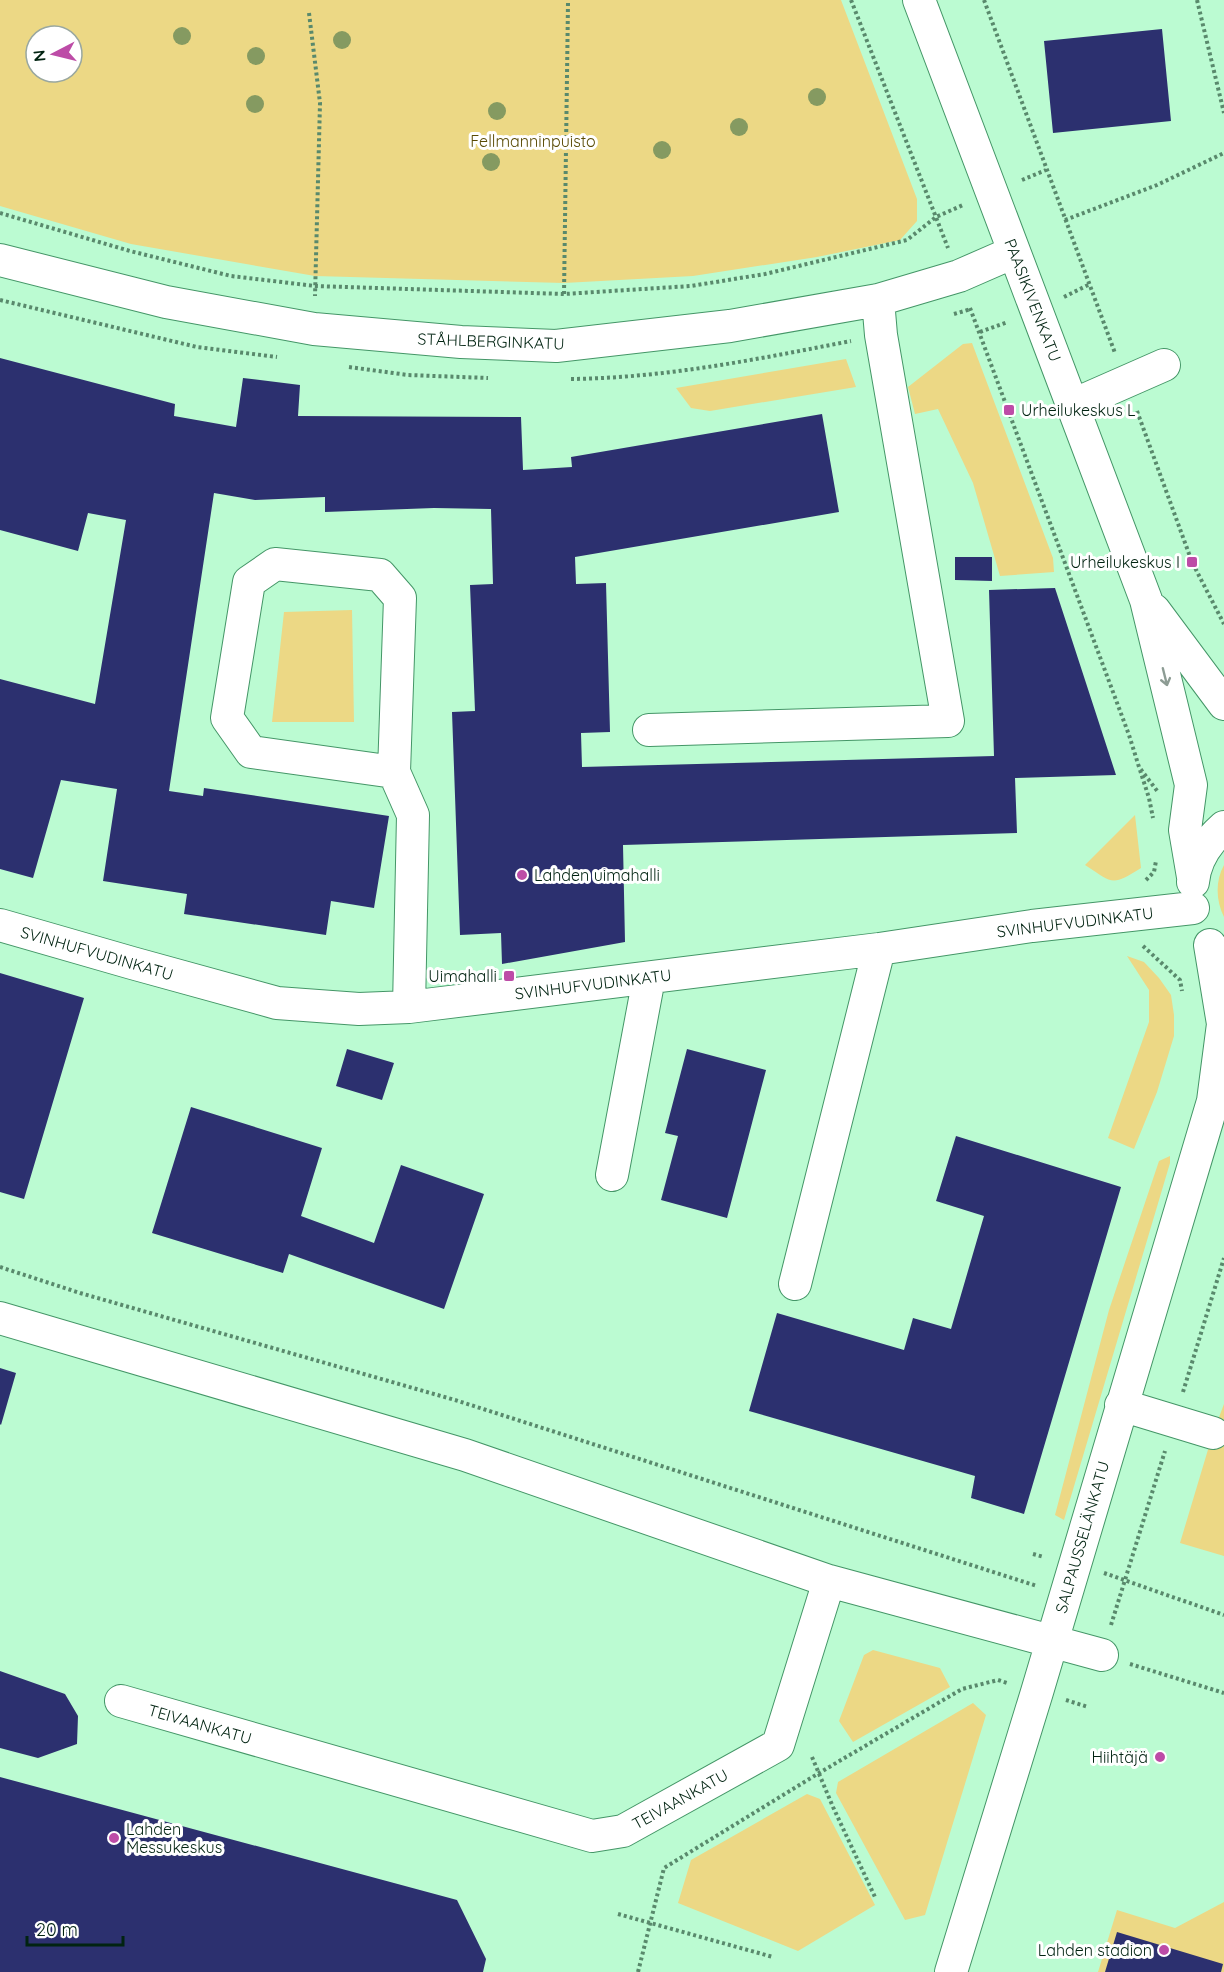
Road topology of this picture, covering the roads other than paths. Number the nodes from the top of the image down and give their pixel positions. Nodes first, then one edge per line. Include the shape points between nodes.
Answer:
1 (919, 0) edge
2 (1014, 252) junction
3 (0, 260) edge
4 (878, 300) junction
5 (1164, 364) dead end
6 (1072, 405) junction
7 (1146, 600) junction
8 (1224, 704) edge
9 (649, 730) dead end
10 (394, 772) junction
11 (1224, 827) edge
12 (1193, 877) junction
13 (1193, 908) junction
14 (0, 925) edge
15 (879, 949) junction
16 (1217, 952) edge
17 (649, 978) junction
18 (409, 1007) junction
19 (1219, 1092) edge
20 (612, 1175) dead end
21 (795, 1284) dead end
22 (0, 1318) edge
23 (1121, 1405) junction
24 (1213, 1433) dead end
25 (830, 1581) junction
26 (1052, 1640) junction
27 (1102, 1655) road end
28 (121, 1701) dead end
29 (951, 1972) edge

1 - 2 street, PAASIKIVENKATU
2 - 4 street, STÅHLBERGINKATU via 958,276
2 - 6 street, PAASIKIVENKATU
3 - 4 street, STÅHLBERGINKATU via 166,302 314,330 556,346 730,326
4 - 9 street via 948,721
5 - 6 street
6 - 7 street, PAASIKIVENKATU
7 - 8 street, PAASIKIVENKATU
7 -> 12 street, PAASIKIVENKATU via 1191,784 1185,830
10 - 10 street via 400,598 380,575 275,564 249,582 227,718 251,752
10 - 18 street via 413,815
11 - 12 street via 1201,855
12 - 13 street
13 - 15 street, SVINHUFVUDINKATU
13 - 16 street, SALPAUSSELÄNKATU via 1199,927
14 - 18 street, SVINHUFVUDINKATU via 277,1003 359,1009
15 - 17 street, SVINHUFVUDINKATU
15 - 21 street
16 - 19 street, SALPAUSSELÄNKATU via 1223,1024
17 - 18 street, SVINHUFVUDINKATU
17 - 20 street
19 - 23 street, SALPAUSSELÄNKATU
22 - 25 street via 465,1455
23 - 24 street
23 - 26 street, SALPAUSSELÄNKATU
25 - 26 street
25 - 28 street, TEIVAANKATU via 778,1745 623,1831 592,1836
26 - 27 street
26 - 29 street, SALPAUSSELÄNKATU

